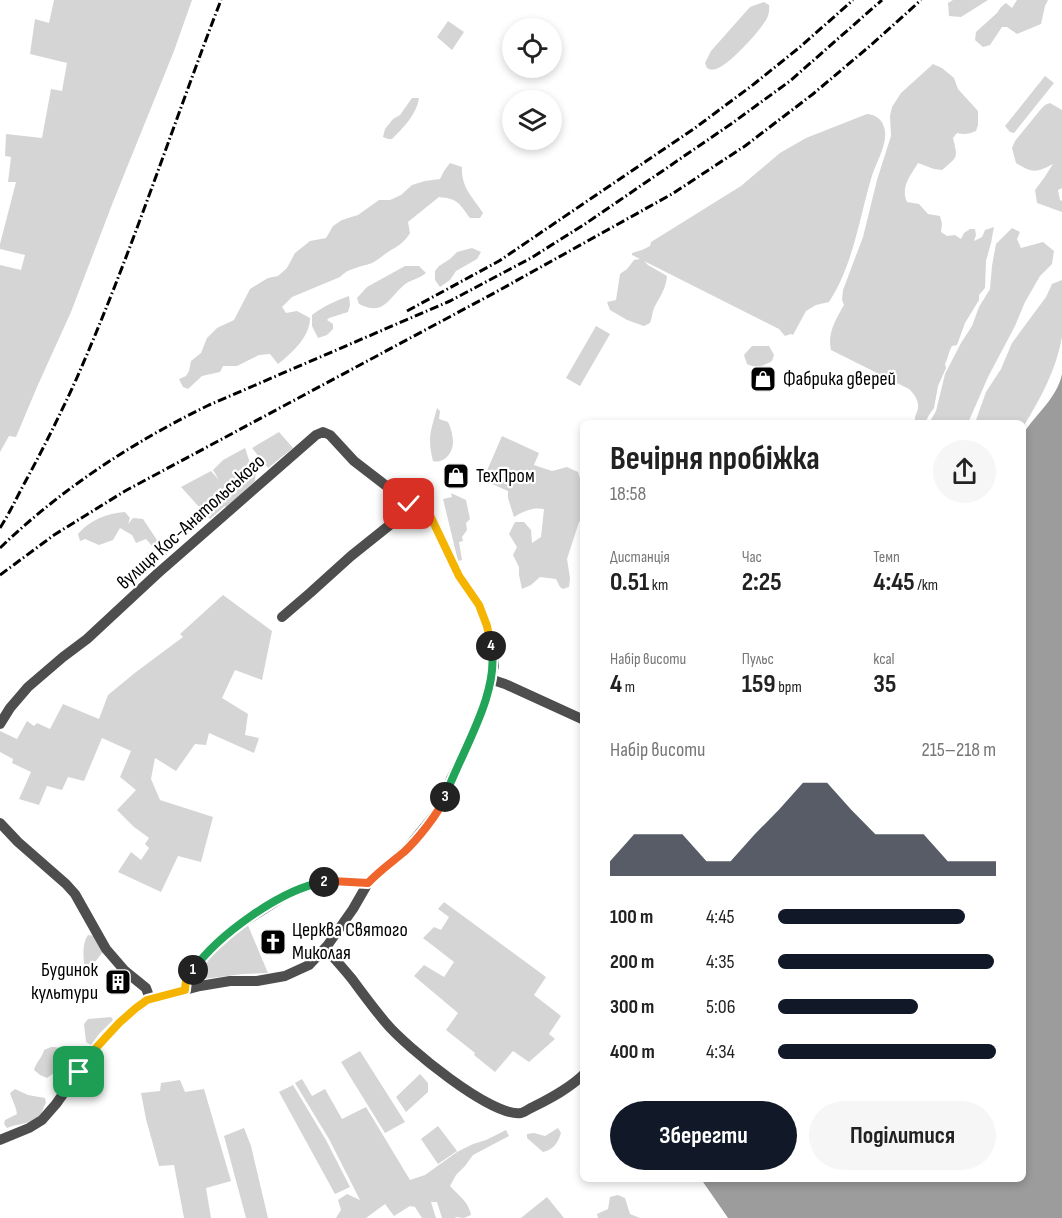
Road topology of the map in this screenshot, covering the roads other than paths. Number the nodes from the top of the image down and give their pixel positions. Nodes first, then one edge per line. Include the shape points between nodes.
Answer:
1 (420, 508) junction
2 (282, 617) dead end
3 (490, 679) junction
4 (580, 718) edge
5 (0, 724) edge
6 (0, 823) edge
7 (368, 883) junction
8 (325, 948) junction
9 (185, 990) junction
10 (150, 999) junction
11 (580, 1078) edge
12 (0, 1140) edge

1 - 2 street via 406,512
1 - 3 street via 479,605 492,650 494,666
1 - 5 street, вулиця Кос-Анатольського via 354,461 330,435 316,435 28,687
3 - 4 street
3 - 7 street via 482,711 441,807 406,850
6 - 10 street via 75,894 106,949 146,988
7 - 8 street
7 - 9 street via 332,881 291,892 237,926 211,948 186,980
8 - 9 street via 309,965 285,976
8 - 11 street via 400,1038 476,1097 506,1112 521,1113
9 - 10 street
10 - 12 street via 119,1023 95,1049 42,1120

